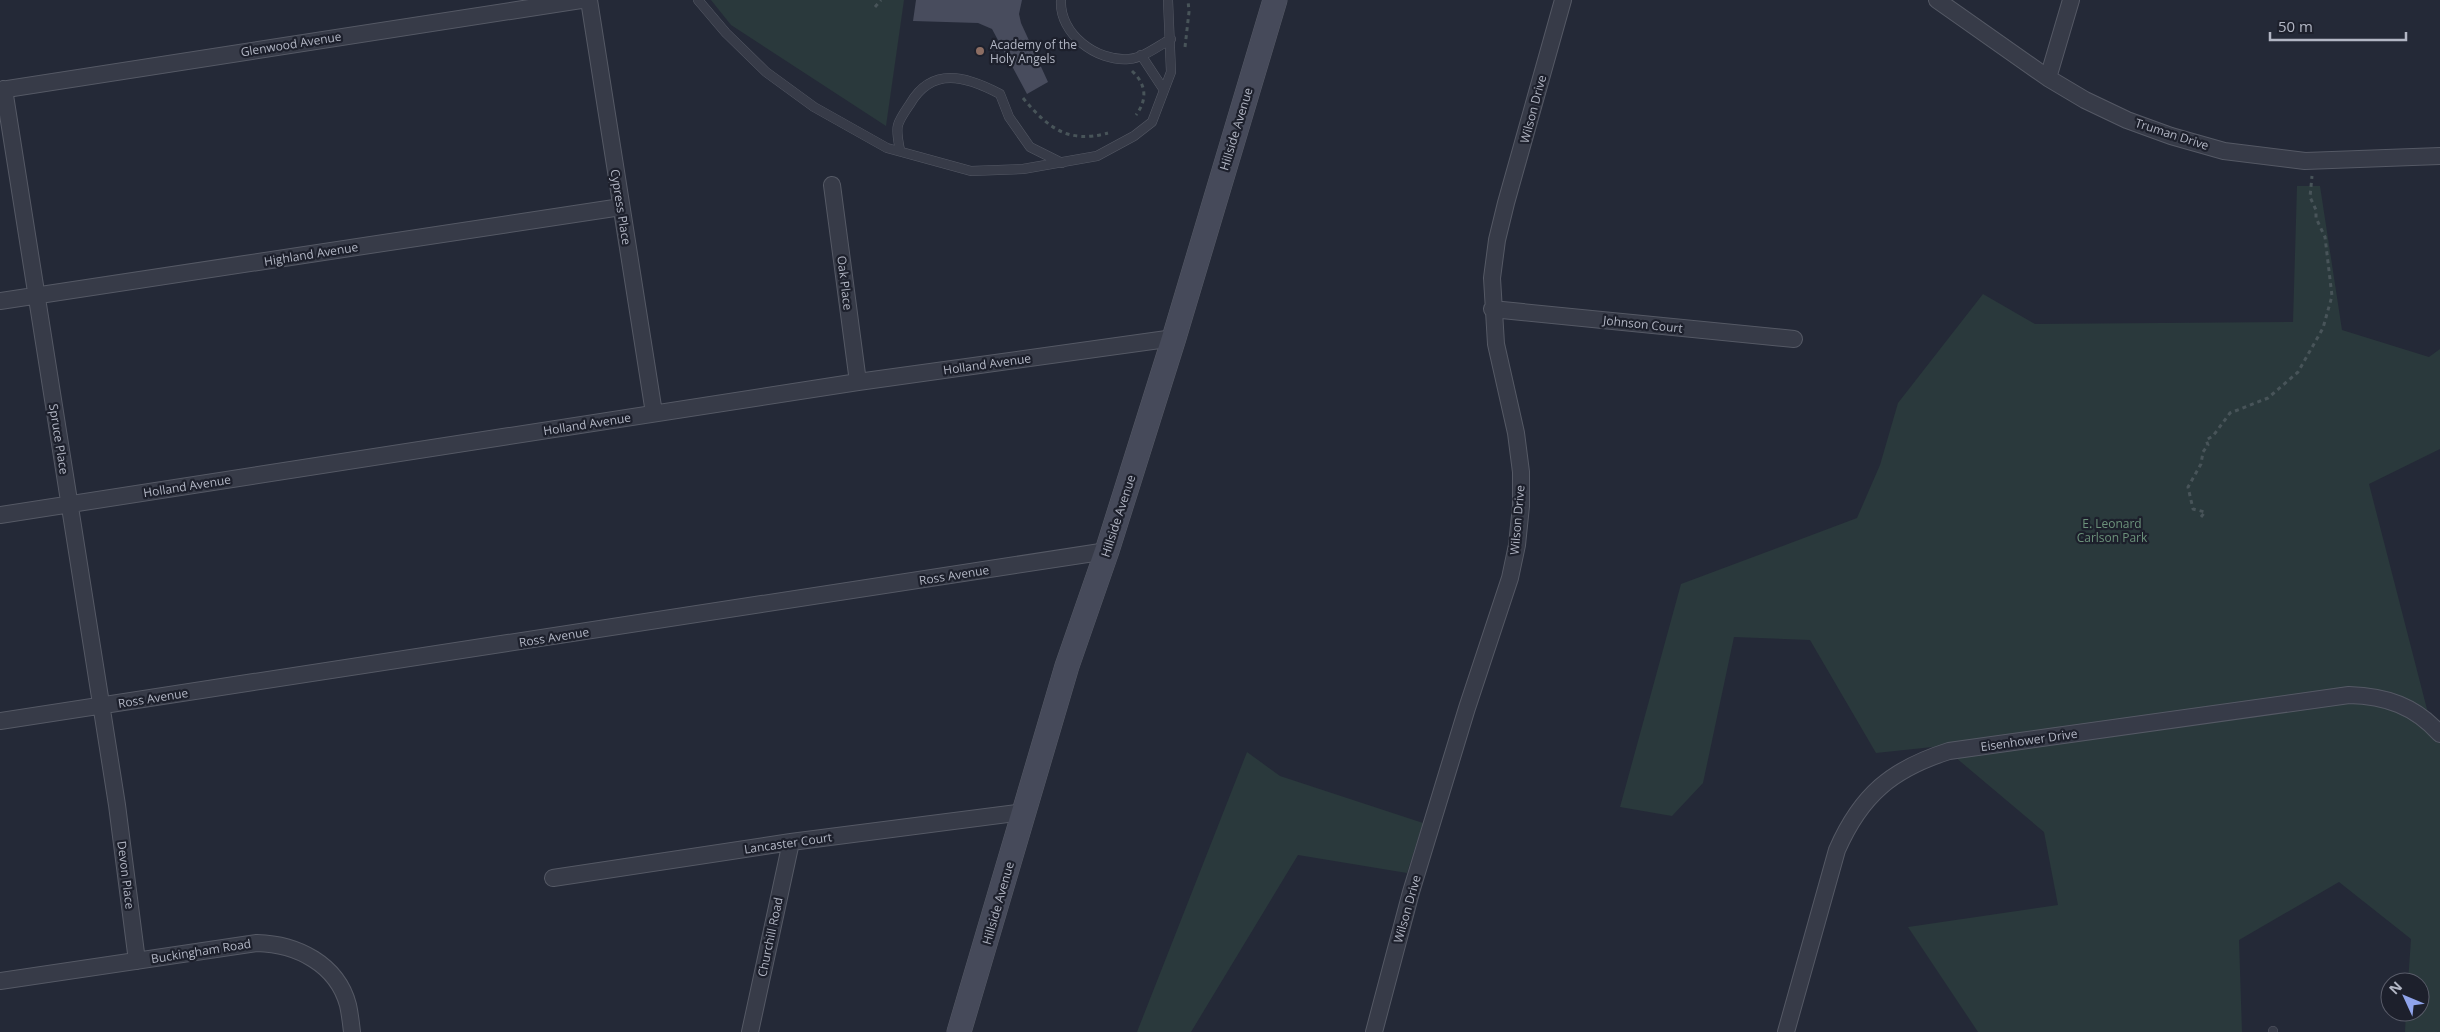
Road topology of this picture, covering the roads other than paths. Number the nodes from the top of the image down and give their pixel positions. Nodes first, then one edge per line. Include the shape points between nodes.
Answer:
1 (582, 0) edge
2 (589, 0) edge
3 (698, 0) edge
4 (1061, 0) edge
5 (1168, 0) edge
6 (1275, 0) edge
7 (1563, 0) edge
8 (1937, 0) edge
9 (2071, 0) edge
10 (1171, 39) junction
11 (1141, 55) junction
12 (2048, 78) junction
13 (2, 89) edge
14 (1164, 90) junction
15 (900, 152) junction
16 (2440, 156) edge
17 (1063, 163) junction
18 (832, 185) dead end
19 (621, 207) junction
20 (37, 296) junction
21 (0, 301) edge
22 (1492, 309) junction
23 (1174, 338) junction
24 (1794, 339) dead end
25 (858, 382) junction
26 (654, 414) junction
27 (70, 504) junction
28 (0, 514) edge
29 (1107, 551) junction
30 (102, 706) junction
31 (0, 721) edge
32 (2440, 734) edge
33 (115, 788) joint
34 (1024, 812) junction
35 (791, 842) junction
36 (553, 878) dead end
37 (137, 961) junction
38 (0, 981) edge
39 (352, 1032) edge
40 (750, 1032) edge
41 (959, 1032) edge
42 (1374, 1032) edge
43 (1786, 1032) edge

1 - 13 street, Glenwood Avenue
2 - 19 street, Cypress Place
3 - 15 lane via 766,72 814,107
4 - 11 lane via 1067,25 1089,48 1119,59
5 - 10 lane
6 - 23 main road, Hillside Avenue
7 - 22 street, Wilson Drive via 1497,240
8 - 12 street, Truman Drive
9 - 12 street
10 - 11 lane
10 - 14 lane via 1171,72
11 - 14 lane
12 - 16 street, Truman Drive via 2127,120 2224,151 2305,161
13 - 20 street, Spruce Place
14 - 17 lane via 1152,122 1134,136 1096,156
15 - 17 lane via 971,171 1023,169
15 - 17 lane via 898,125 918,91 940,78 961,78 1000,94 1008,117 1030,147
18 - 25 street, Oak Place
19 - 20 street, Highland Avenue
19 - 26 street, Cypress Place
20 - 21 street, Highland Avenue
20 - 27 street, Spruce Place
22 - 24 street, Johnson Court
22 - 42 street, Wilson Drive via 1521,472 1518,545 1411,892
23 - 25 street, Holland Avenue
23 - 29 main road, Hillside Avenue
25 - 26 street, Holland Avenue
26 - 27 street, Holland Avenue
27 - 28 street, Holland Avenue
27 - 30 street, Spruce Place
29 - 30 street, Ross Avenue
29 - 34 main road, Hillside Avenue via 1066,666
30 - 31 street, Ross Avenue
30 - 33 street, Spruce Place
32 - 43 street, Eisenhower Drive via 2413,710 2392,700 2372,695 2349,695 1948,751 1923,759 1879,786 1847,826 1837,850
33 - 37 street, Devon Place
34 - 35 street, Lancaster Court
34 - 41 main road, Hillside Avenue
35 - 36 street, Lancaster Court
35 - 40 street, Churchill Road
37 - 38 street, Buckingham Road
37 - 39 street, Buckingham Road via 257,943 292,947 312,957 340,986 348,1005

